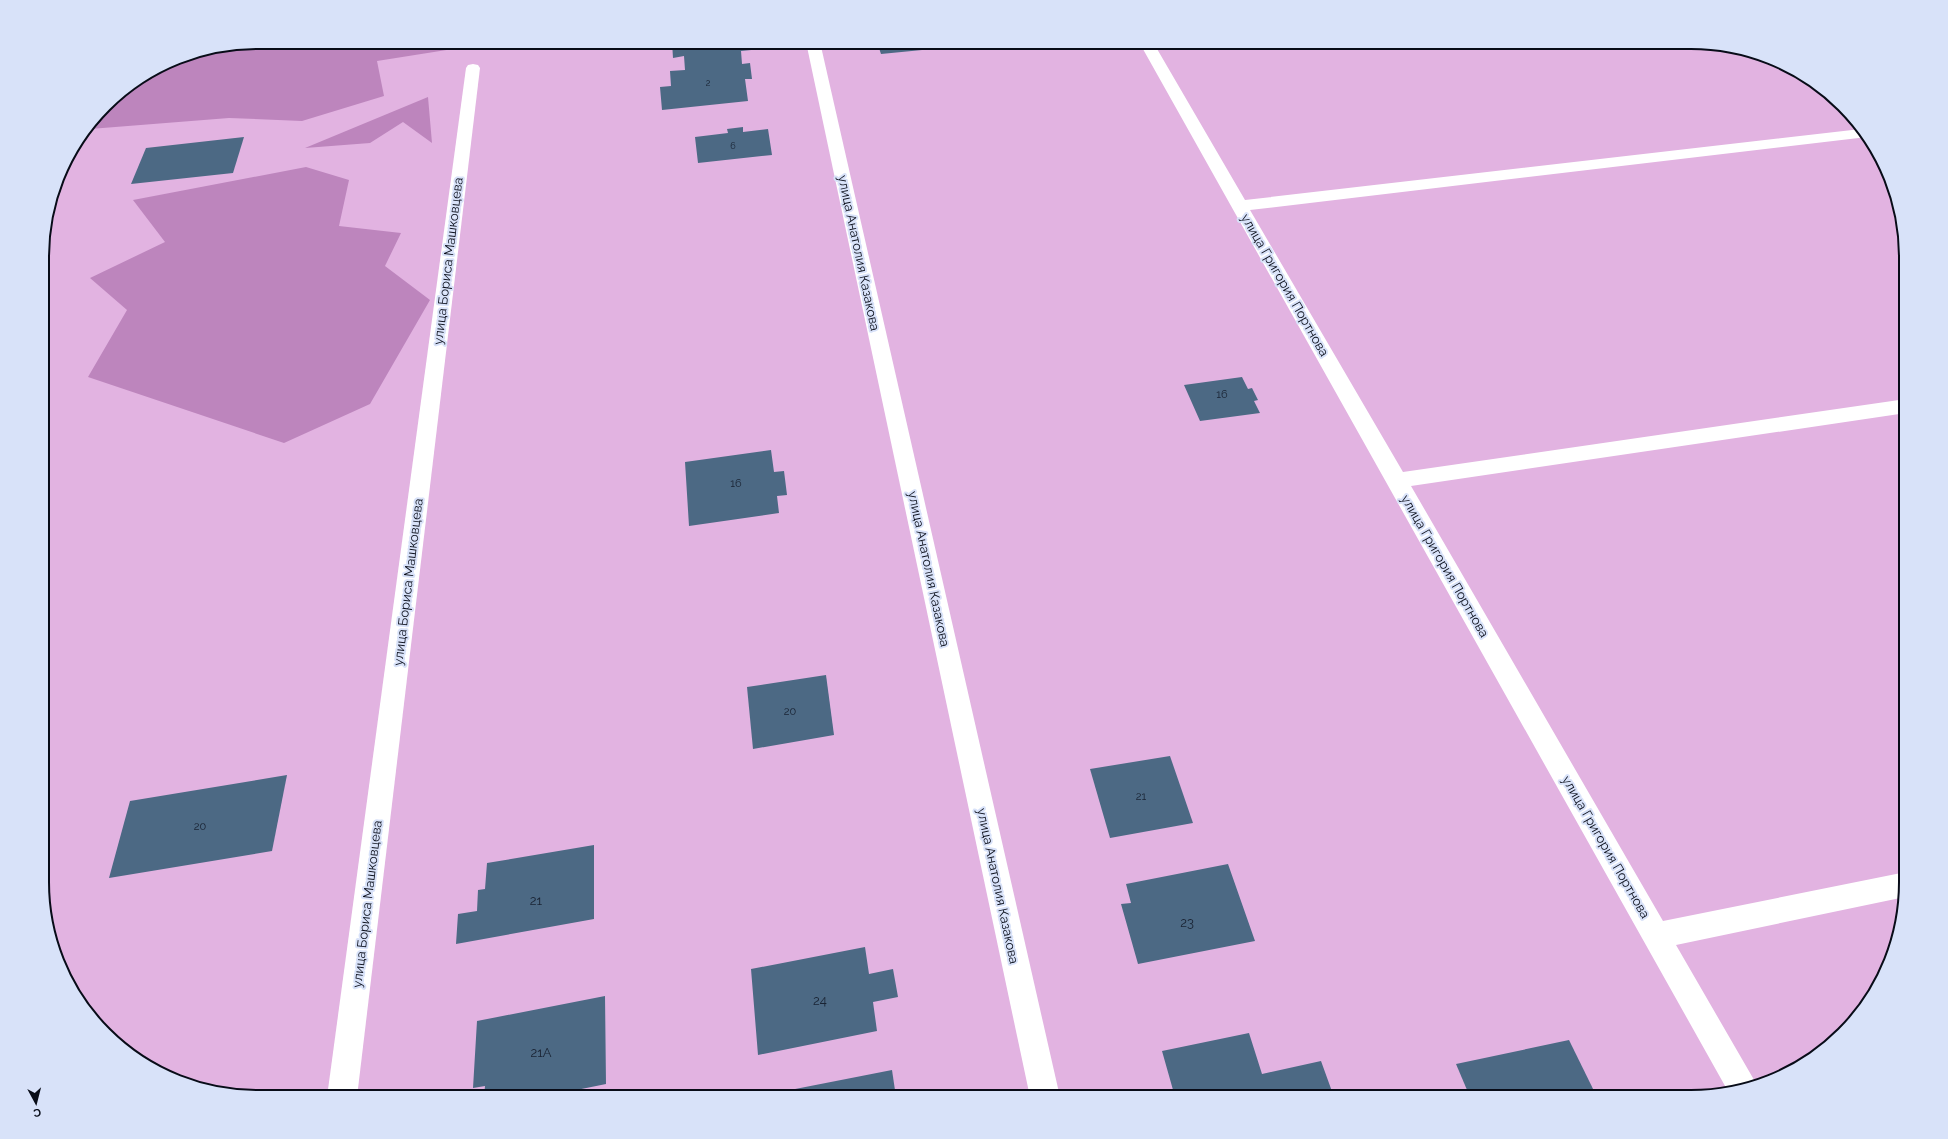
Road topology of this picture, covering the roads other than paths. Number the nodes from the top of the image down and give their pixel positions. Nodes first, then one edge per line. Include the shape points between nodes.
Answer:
1 (815, 49) edge
2 (1150, 49) edge
3 (473, 68) dead end
4 (1858, 134) edge
5 (1239, 206) junction
6 (1899, 407) edge
7 (1396, 481) junction
8 (1899, 885) edge
9 (1656, 936) junction
10 (1741, 1084) edge
11 (343, 1090) edge
12 (1043, 1090) edge

1 - 12 street, улица Анатолия Казакова
2 - 5 street, улица Григория Портнова
3 - 11 street, улица Бориса Машковцева
4 - 5 street
5 - 7 street, улица Григория Портнова
6 - 7 street
7 - 9 street, улица Григория Портнова
8 - 9 street
9 - 10 street, улица Григория Портнова

